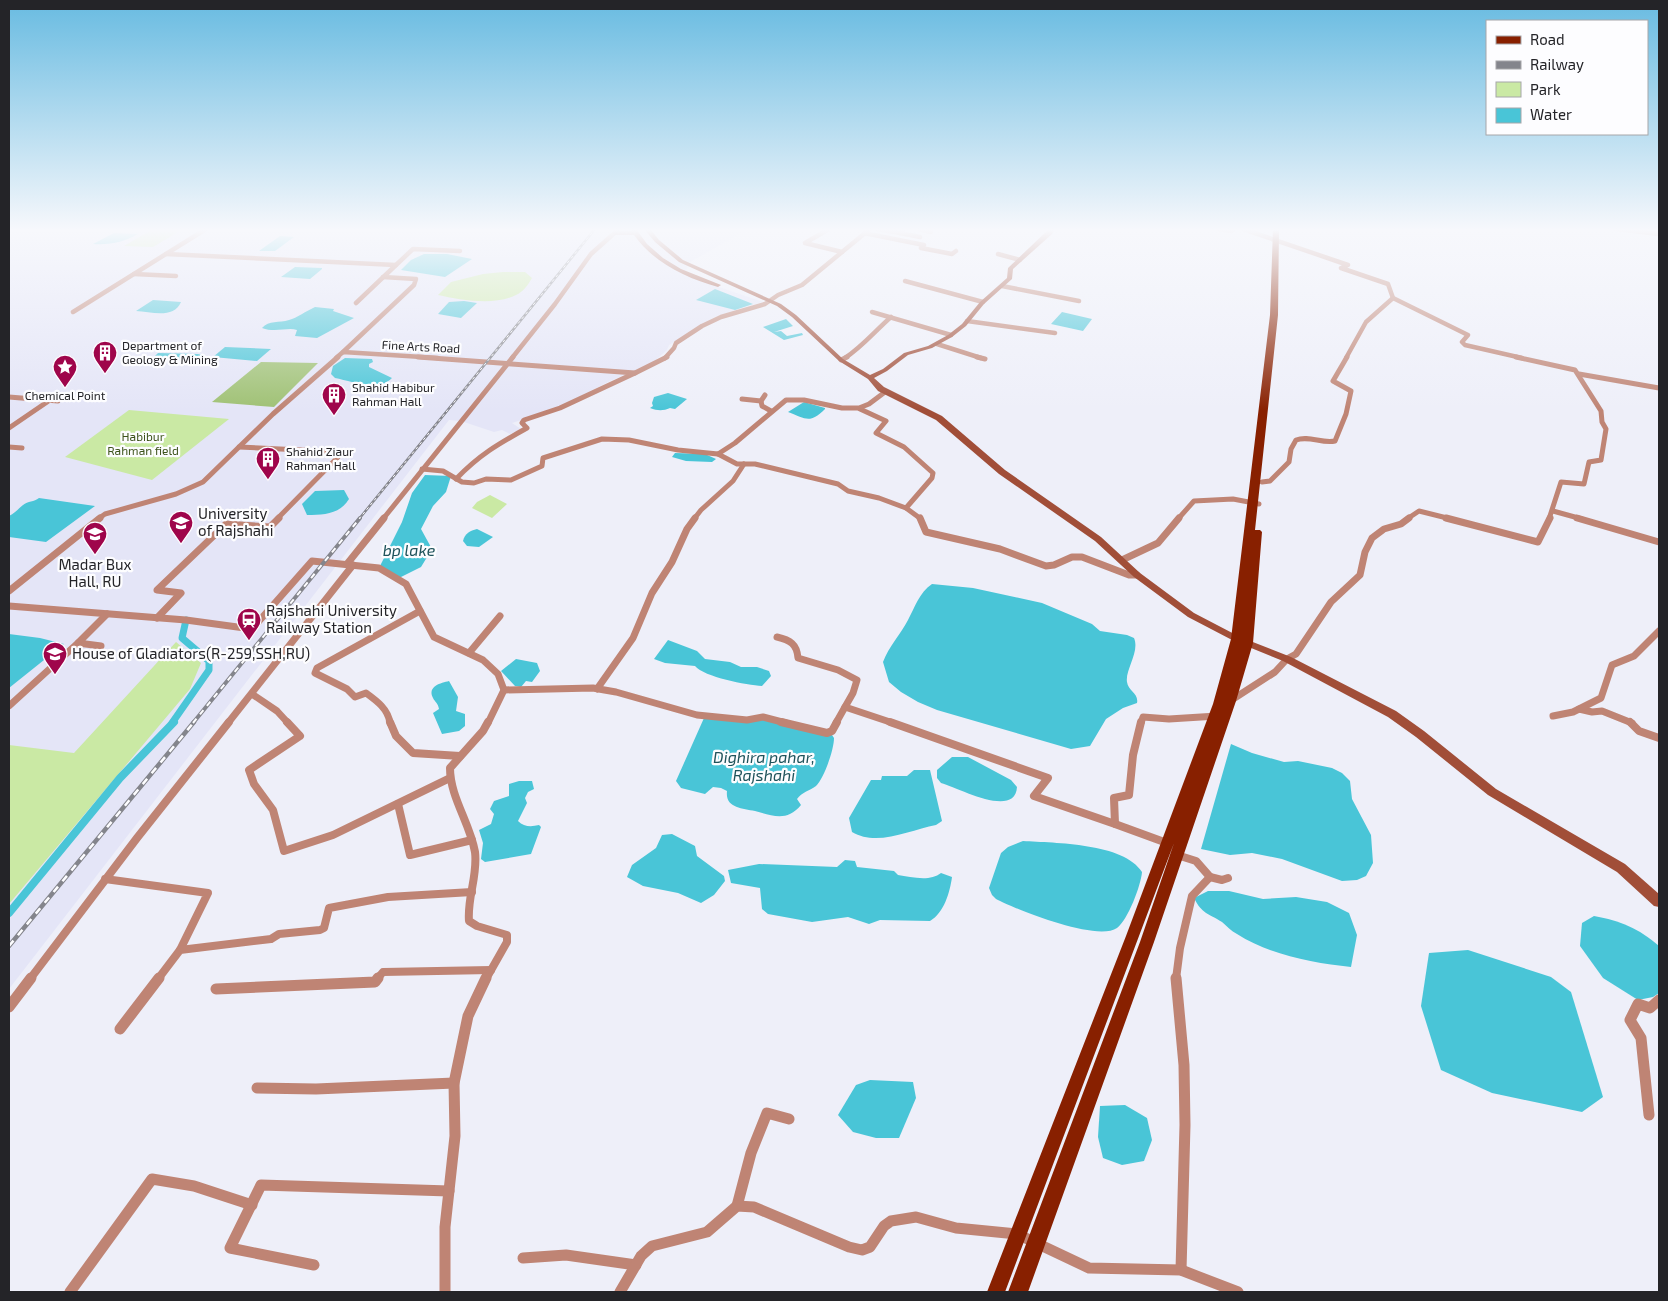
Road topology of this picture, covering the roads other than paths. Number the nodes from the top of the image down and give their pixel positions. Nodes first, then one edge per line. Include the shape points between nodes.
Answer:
1 (109, 290) edge
2 (369, 290) edge
3 (409, 290) edge
4 (565, 290) edge
5 (740, 290) edge
6 (790, 290) edge
7 (937, 290) edge
8 (998, 290) edge
9 (1021, 290) edge
10 (1275, 290) edge
11 (1278, 290) edge
12 (1390, 290) edge
13 (1393, 298) junction
14 (770, 300) junction
15 (1079, 301) dead end
16 (356, 302) dead end
17 (983, 302) junction
18 (73, 312) dead end
19 (872, 312) dead end
20 (891, 317) junction
21 (967, 321) junction
22 (1055, 333) dead end
23 (951, 335) junction
24 (937, 344) junction
25 (343, 352) junction
26 (562, 359) dead end
27 (985, 359) dead end
28 (841, 360) junction
29 (508, 362) junction
30 (556, 366) junction
31 (635, 373) junction
32 (1579, 374) junction
33 (870, 378) junction
34 (1659, 388) edge
35 (885, 392) junction
36 (765, 395) dead end
37 (9, 397) edge
38 (742, 399) dead end
39 (50, 400) junction
40 (58, 401) dead end
41 (761, 402) junction
42 (860, 409) junction
43 (771, 411) junction
44 (9, 428) edge
45 (239, 446) junction
46 (9, 447) edge
47 (22, 448) dead end
48 (718, 454) junction
49 (744, 464) junction
50 (422, 469) junction
51 (456, 479) junction
52 (1262, 482) junction
53 (1256, 503) junction
54 (906, 508) junction
55 (1553, 511) junction
56 (1659, 542) edge
57 (1122, 560) junction
58 (350, 564) junction
59 (1137, 575) junction
60 (9, 592) edge
61 (9, 606) edge
62 (420, 611) junction
63 (107, 614) junction
64 (500, 616) dead end
65 (157, 618) junction
66 (1659, 631) edge
67 (777, 637) dead end
68 (1236, 639) junction
69 (1247, 642) junction
70 (78, 643) junction
71 (101, 646) dead end
72 (468, 653) junction
73 (1287, 659) junction
74 (598, 689) junction
75 (504, 690) junction
76 (252, 694) junction
77 (1230, 701) junction
78 (9, 706) edge
79 (845, 707) junction
80 (1578, 709) junction
81 (1220, 716) junction
82 (1553, 716) dead end
83 (1659, 738) edge
84 (460, 756) junction
85 (450, 778) junction
86 (398, 804) junction
87 (1115, 824) junction
88 (472, 840) junction
89 (1172, 849) junction
90 (1210, 876) junction
91 (1228, 878) dead end
92 (105, 879) junction
93 (472, 892) junction
94 (1659, 902) edge
95 (180, 950) junction
96 (491, 970) junction
97 (216, 989) dead end
98 (1659, 1000) edge
99 (9, 1007) edge
100 (120, 1029) dead end
101 (454, 1083) junction
102 (257, 1088) dead end
103 (1649, 1115) dead end
104 (789, 1119) dead end
105 (449, 1191) junction
106 (252, 1204) junction
107 (737, 1206) junction
108 (1017, 1234) junction
109 (1036, 1242) junction
110 (523, 1258) dead end
111 (314, 1265) dead end
112 (636, 1265) junction
113 (1181, 1270) junction
114 (70, 1292) edge
115 (445, 1292) edge
116 (620, 1292) edge
117 (996, 1292) edge
118 (1018, 1292) edge
119 (1238, 1292) edge

1 - 18 street
2 - 16 street
3 - 25 street
4 - 29 street
5 - 14 main road
6 - 14 street
7 - 17 street
8 - 17 main road
9 - 15 street
10 - 53 main road
11 - 52 main road via 1279,316
12 - 13 street
13 - 32 street via 1444,326 1468,335 1462,342 1465,345 1574,370
13 - 52 street via 1366,322 1333,381 1351,391 1336,441 1296,440 1289,462 1270,481
14 - 28 main road via 794,316
14 - 31 street via 702,326 676,343 669,354
17 - 21 main road
19 - 20 street
20 - 23 street
20 - 28 street via 858,350
21 - 22 street
21 - 23 main road
23 - 24 main road
24 - 27 street
24 - 33 main road via 906,354
25 - 29 street, Fine Arts Road
25 - 45 street
26 - 30 street
28 - 33 main road
29 - 30 street, Fine Arts Road
29 - 50 street
30 - 31 street, Fine Arts Road
31 - 51 street via 560,408 524,420 522,423 527,428 486,451
32 - 34 street
32 - 55 street via 1583,386 1601,411 1606,429 1604,451 1601,460 1589,462 1584,484 1561,482
33 - 35 main road
35 - 42 street
35 - 57 main road via 939,418 1002,472 1098,539
36 - 41 street
37 - 39 street
38 - 41 street
39 - 40 street
39 - 44 street
41 - 43 street
42 - 43 street via 796,398 786,400
42 - 54 street via 886,421 876,432 904,447 933,473
43 - 48 street
45 - 60 street via 196,486 105,514
45 - 65 street via 343,452 270,527 226,524 157,590 181,593
46 - 47 street
48 - 49 street via 737,464
48 - 51 street via 602,439 543,458 542,466 511,480 486,479 474,483
49 - 54 street via 838,484 848,491
49 - 74 street via 733,481 701,510 687,529 672,562 652,593 633,638
50 - 51 street via 443,471
50 - 58 street
52 - 53 main road
53 - 57 street via 1218,499 1194,501 1158,543
53 - 68 main road
53 - 69 main road
54 - 59 street via 920,517 926,532 1000,549 1046,566 1054,567 1078,556
55 - 56 street
55 - 73 street via 1538,542 1419,512 1402,524 1384,529 1372,538 1360,575 1338,594 1296,654
57 - 59 main road
58 - 62 street via 379,568 406,584
58 - 65 street via 312,561 252,629
58 - 76 street
59 - 68 main road via 1191,615
61 - 63 street
62 - 72 street via 434,637
62 - 84 street via 317,668 315,673 355,696 369,694 388,715 392,730 413,753
63 - 65 street
63 - 70 street
64 - 72 street
66 - 80 street via 1634,656 1612,665 1601,698
67 - 79 street via 792,642 798,650 798,658 838,670 857,680
68 - 69 main road
68 - 81 main road
69 - 73 main road
69 - 77 main road
70 - 71 street
70 - 78 street
72 - 75 street via 483,660 498,674
73 - 77 street via 1275,672
73 - 94 main road via 1392,714 1492,792 1621,868
74 - 75 street
74 - 79 street via 697,715 747,720 763,717 827,733 832,731
75 - 84 street via 482,731
76 - 86 street via 277,710 300,736 249,770 254,784 273,810 284,851 333,835
76 - 92 street
77 - 81 main road
79 - 87 street via 1048,778 1034,796
80 - 82 street
80 - 83 street via 1602,711
81 - 87 street via 1143,717 1133,744 1129,794 1114,798
81 - 89 main road
81 - 89 main road
84 - 85 street via 450,768
85 - 86 street
85 - 88 street
86 - 88 street via 410,855
87 - 89 street via 1127,831 1145,834
88 - 93 street via 476,866
89 - 90 street via 1200,863
89 - 108 main road via 1133,936
89 - 109 main road via 1147,942
90 - 91 street via 1222,880
90 - 113 street via 1192,896 1175,983 1184,1065
92 - 95 street via 208,893
92 - 99 street
93 - 95 street via 388,897 329,908 324,928 320,930
93 - 96 street via 469,921 474,926 507,935 507,942
95 - 100 street
96 - 97 street via 383,972 375,982
96 - 101 street via 468,1016
98 - 103 street via 1650,1008 1638,1004 1630,1020 1641,1038
101 - 102 street
101 - 105 street via 455,1136
104 - 107 street via 768,1113 752,1153
105 - 106 street via 261,1185
105 - 115 street via 445,1227
106 - 111 street via 230,1248
106 - 114 street via 194,1186 152,1180
107 - 108 street via 754,1207 862,1250 870,1247 891,1221 916,1217 956,1228
107 - 112 street via 708,1232 652,1246
108 - 109 street
108 - 117 main road
109 - 113 street via 1089,1268
109 - 118 main road
110 - 112 street via 566,1255
112 - 116 street
113 - 119 street

